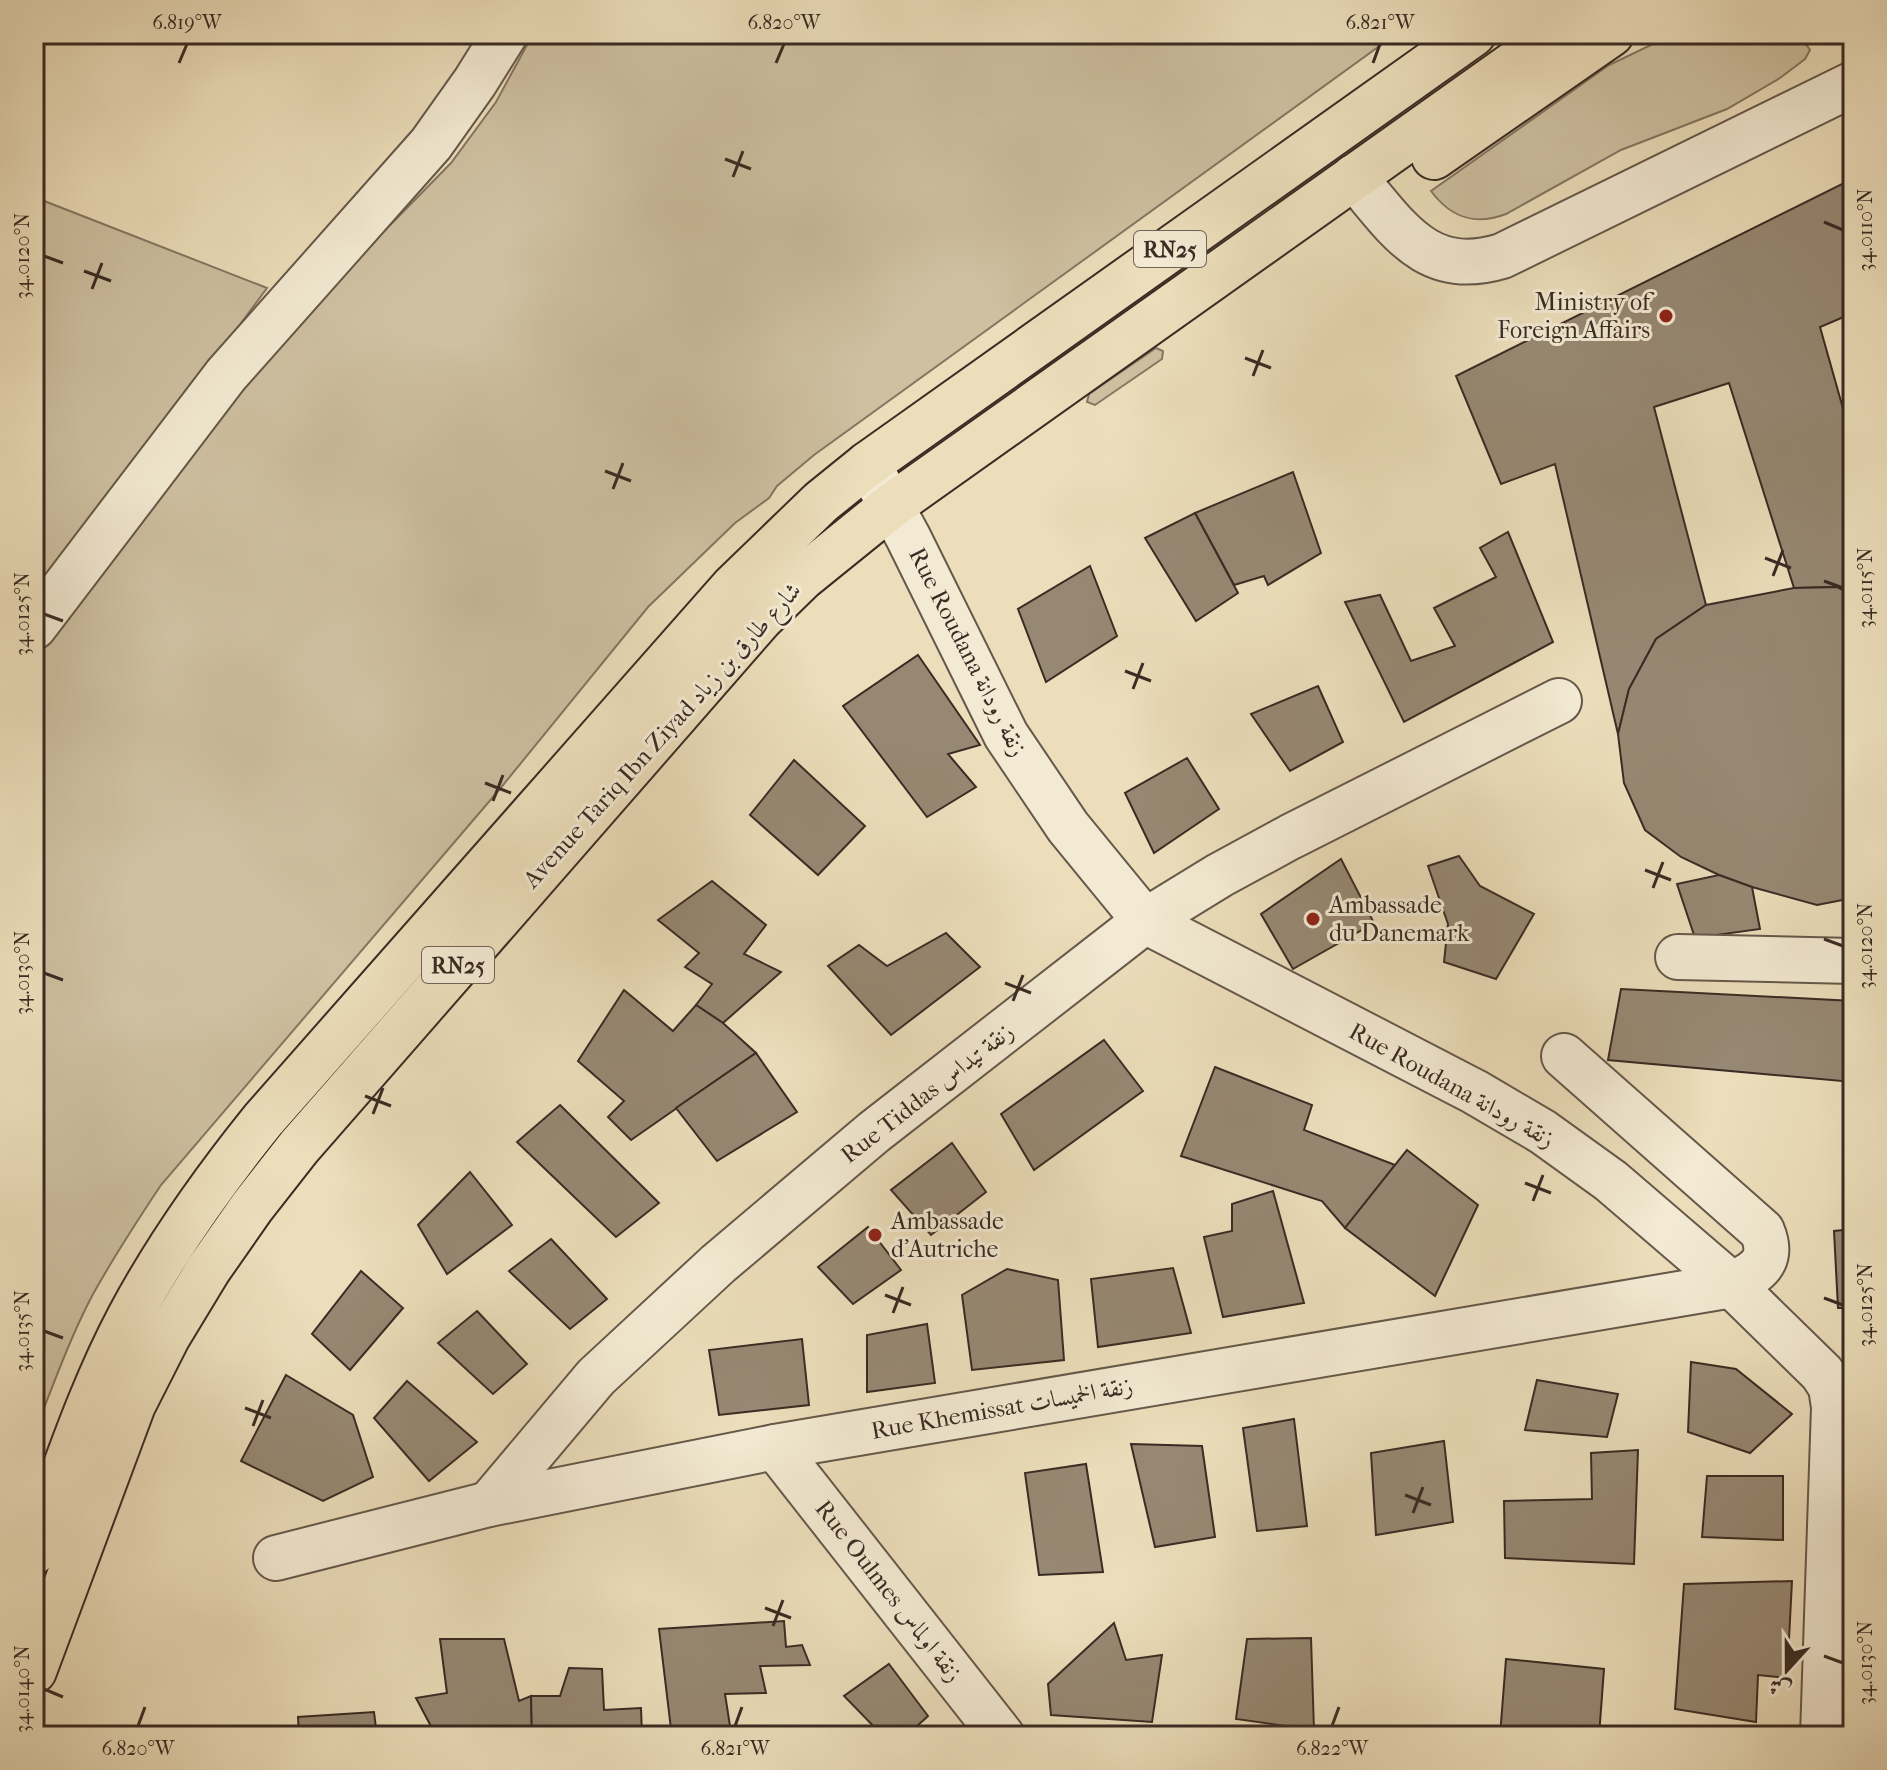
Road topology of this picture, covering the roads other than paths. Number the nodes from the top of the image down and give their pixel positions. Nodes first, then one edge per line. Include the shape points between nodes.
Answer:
1 (505, 34) edge
2 (1473, 34) edge
3 (1556, 34) edge
4 (1611, 34) edge
5 (1853, 84) edge
6 (1356, 175) junction
7 (868, 464) junction
8 (891, 506) junction
9 (34, 627) edge
10 (1559, 701) dead end
11 (1145, 921) junction
12 (1678, 957) dead end
13 (1853, 961) edge
14 (1564, 1056) dead end
15 (1732, 1285) junction
16 (775, 1447) junction
17 (489, 1504) junction
18 (34, 1552) edge
19 (276, 1558) dead end
20 (34, 1671) edge
21 (1002, 1736) edge
22 (1823, 1736) edge

1 - 9 street via 431,144 216,386
2 - 7 main road, Avenue Tariq Ibn Ziyad شارع طارق بن زياد / RN25
3 - 6 main road, Avenue Tariq Ibn Ziyad شارع طارق بن زياد / RN25
4 - 6 main road via 1413,172 1386,180
5 - 6 street via 1487,260 1454,262 1424,251 1399,230
6 - 8 main road, Avenue Tariq Ibn Ziyad شارع طارق بن زياد / RN25
7 - 8 street, Rue Roudana زنقة رودانة
7 - 18 main road, Avenue Tariq Ibn Ziyad شارع طارق بن زياد / RN25 via 733,587 213,1182 128,1318
8 - 11 street, Rue Roudana زنقة رودانة via 1006,735 1068,827
8 - 20 main road, Avenue Tariq Ibn Ziyad شارع طارق بن زياد / RN25 via 761,618 252,1207 168,1336 133,1405
10 - 11 street, Rue Tiddas زنقة تيداس via 1290,837
11 - 15 street, Rue Roudana زنقة رودانة via 1543,1132 1611,1181
11 - 17 street, Rue Tiddas زنقة تيداس via 874,1132 718,1264 596,1377
12 - 13 street
14 - 15 street via 1762,1231 1768,1251 1762,1264
15 - 16 street, Rue Khemissat زنقة الخميسات
15 - 22 street, Rue Roudana زنقة رودانة via 1831,1387
16 - 17 street, Rue Khemissat زنقة الخميسات
16 - 21 street, Rue Oulmes زنقة اولماس
17 - 19 street, Rue Khemissat زنقة الخميسات

